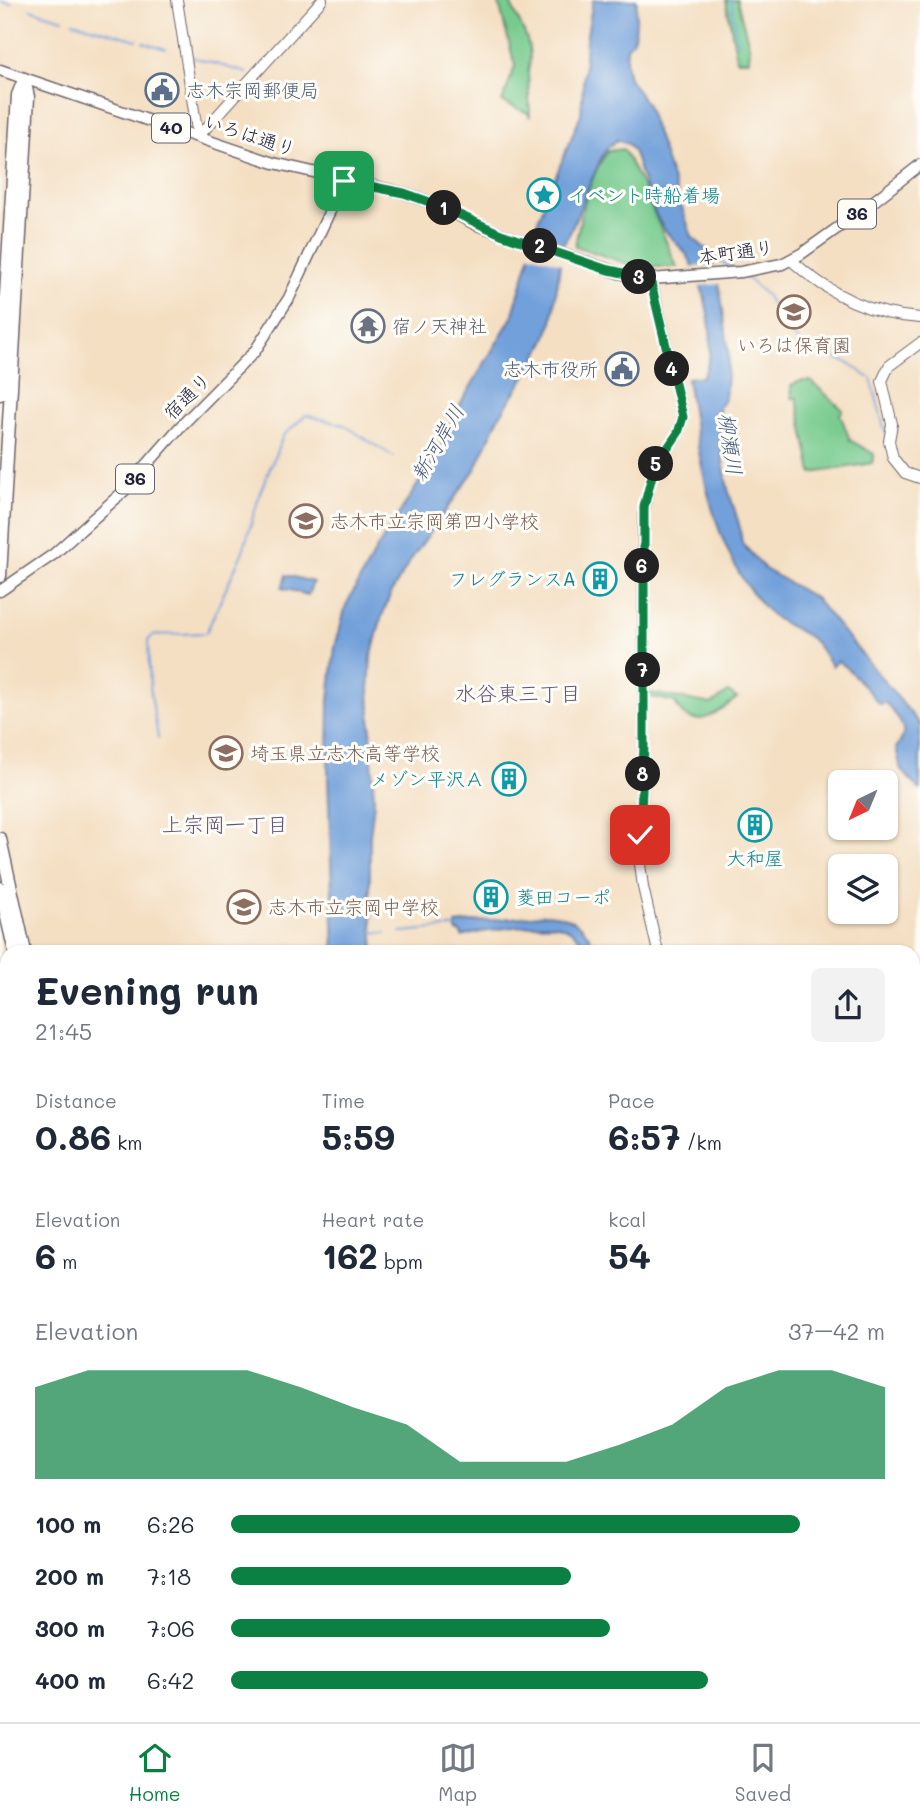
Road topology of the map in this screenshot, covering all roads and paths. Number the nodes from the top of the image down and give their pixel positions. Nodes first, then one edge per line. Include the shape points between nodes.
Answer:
1 (177, 0) edge
2 (321, 0) edge
3 (0, 70) edge
4 (24, 79) junction
5 (198, 137) junction
6 (920, 165) edge
7 (344, 181) junction
8 (791, 260) junction
9 (650, 279) junction
10 (920, 318) edge
11 (920, 343) edge
12 (0, 394) edge
13 (920, 478) edge
14 (0, 576) edge
15 (0, 592) edge
16 (0, 839) edge
17 (0, 888) edge
18 (13, 945) edge
19 (23, 945) edge
20 (656, 945) edge

1 - 5 main road
2 - 5 main road
3 - 4 main road, いろは通り / 40
4 - 5 main road, いろは通り / 40
4 - 12 highway via 18,95
4 - 14 highway via 28,97
5 - 7 main road, いろは通り / 40
6 - 8 main road, 本町通り / 36
7 - 9 main road, いろは通り / 36 via 404,193 510,237
7 - 15 main road, 宿通り / 36 via 289,298 255,351 118,497 54,554
8 - 9 main road, 本町通り / 36 via 756,271
8 - 10 main road via 822,285 855,302
9 - 20 main road via 683,417 652,474 643,516 640,852
11 - 13 main road via 889,366 882,381 892,424 893,458 905,473
16 - 19 highway
17 - 18 highway

